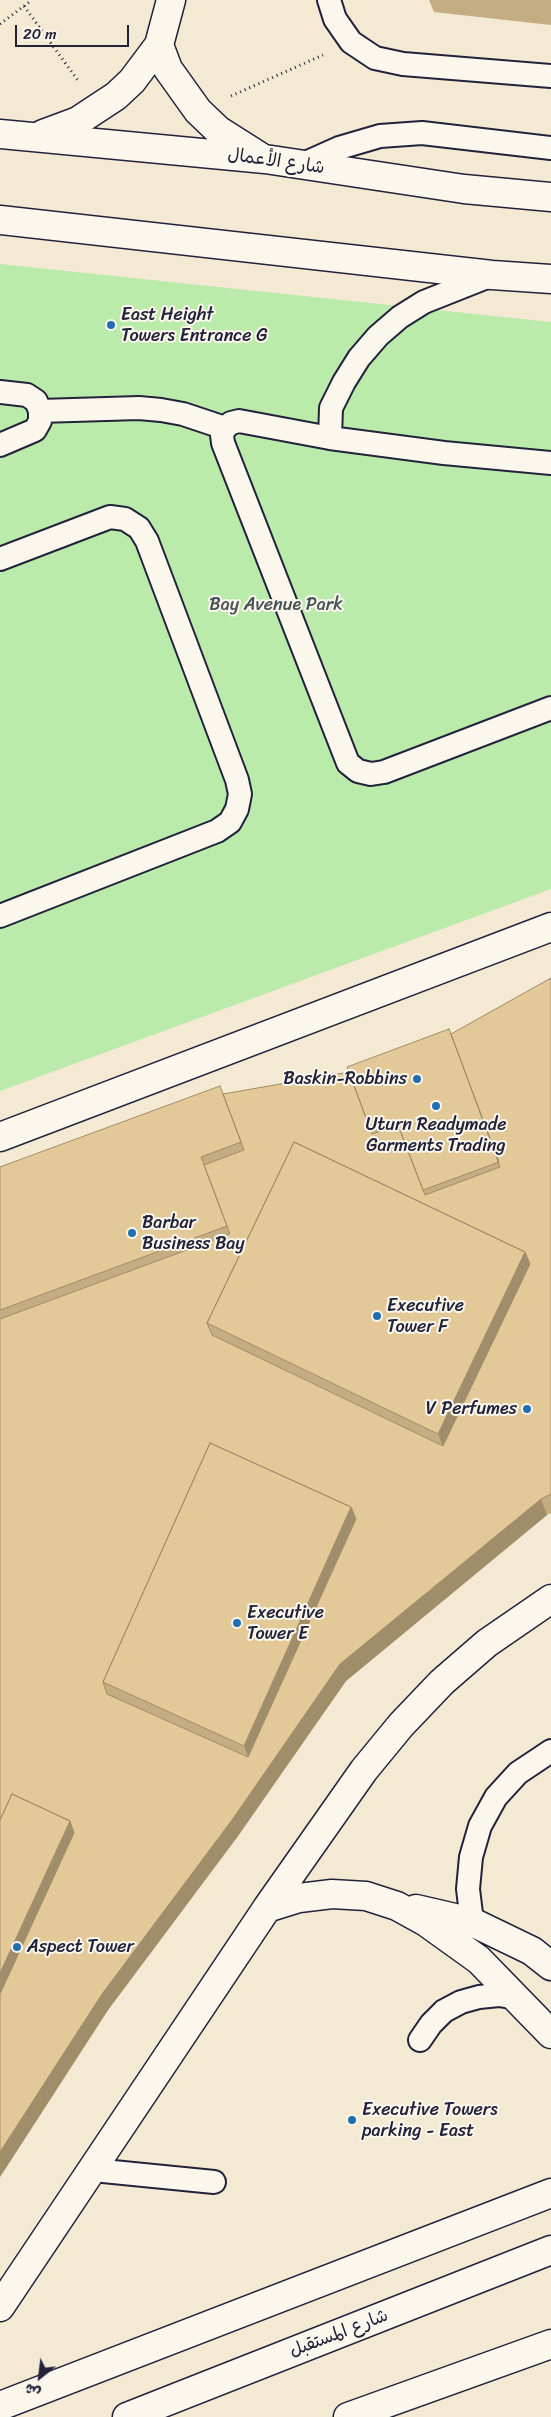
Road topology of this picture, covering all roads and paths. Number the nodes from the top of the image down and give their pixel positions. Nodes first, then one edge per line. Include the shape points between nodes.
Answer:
1 (32, 0) edge
2 (171, 0) edge
3 (329, 0) edge
4 (0, 24) edge
5 (158, 45) junction
6 (551, 76) edge
7 (0, 134) edge
8 (33, 137) junction
9 (551, 148) edge
10 (266, 159) junction
11 (301, 165) junction
12 (551, 197) edge
13 (0, 220) edge
14 (492, 275) junction
15 (551, 279) edge
16 (0, 392) edge
17 (40, 410) junction
18 (224, 428) junction
19 (330, 438) junction
20 (0, 446) edge
21 (551, 463) edge
22 (0, 558) edge
23 (551, 708) edge
24 (0, 916) edge
25 (551, 927) edge
26 (0, 1137) edge
27 (551, 1599) edge
28 (551, 1751) edge
29 (397, 1906) junction
30 (267, 1908) junction
31 (472, 1922) junction
32 (551, 1966) edge
33 (517, 1998) junction
34 (551, 2034) edge
35 (420, 2040) dead end
36 (93, 2170) junction
37 (214, 2182) dead end
38 (551, 2193) edge
39 (551, 2250) edge
40 (0, 2308) edge
41 (551, 2344) edge
42 (0, 2406) edge
43 (127, 2417) edge
44 (348, 2417) edge

1 - 4 path
2 - 5 street
3 - 6 lane via 334,19 351,42 375,58 403,64
5 - 8 street via 132,81 98,109 78,121
5 - 10 street via 168,69 198,111 233,141
7 - 8 street, شارع الأعمال
8 - 10 street, شارع الأعمال
9 - 11 lane via 422,132 380,136 339,148
10 - 11 street, شارع الأعمال
11 - 12 street, شارع الأعمال via 464,189
13 - 14 street
14 - 15 street
14 - 19 lane via 424,302 378,336 359,358 331,408
16 - 17 lane via 27,394 36,401
17 - 18 lane via 147,408 182,414
17 - 20 lane via 40,421 35,430
18 - 19 lane via 239,421
18 - 23 lane via 223,443 348,763 358,771 384,772
19 - 21 lane
22 - 24 lane via 110,517 125,519 139,528 151,550 240,794 230,822 217,831
25 - 26 street
27 - 30 street via 487,1643 442,1682 401,1725 364,1770
28 - 31 lane via 518,1773 496,1797 480,1826 471,1857 468,1889
29 - 30 street via 366,1896 332,1894 299,1898
29 - 31 street
29 - 33 street via 453,1940 479,1960
30 - 36 street
31 - 32 street via 532,1951
33 - 34 street
33 - 35 lane via 498,1995 461,2002 444,2011
36 - 37 lane
36 - 40 street
38 - 42 street
39 - 43 street, شارع المستقبل
41 - 44 street

